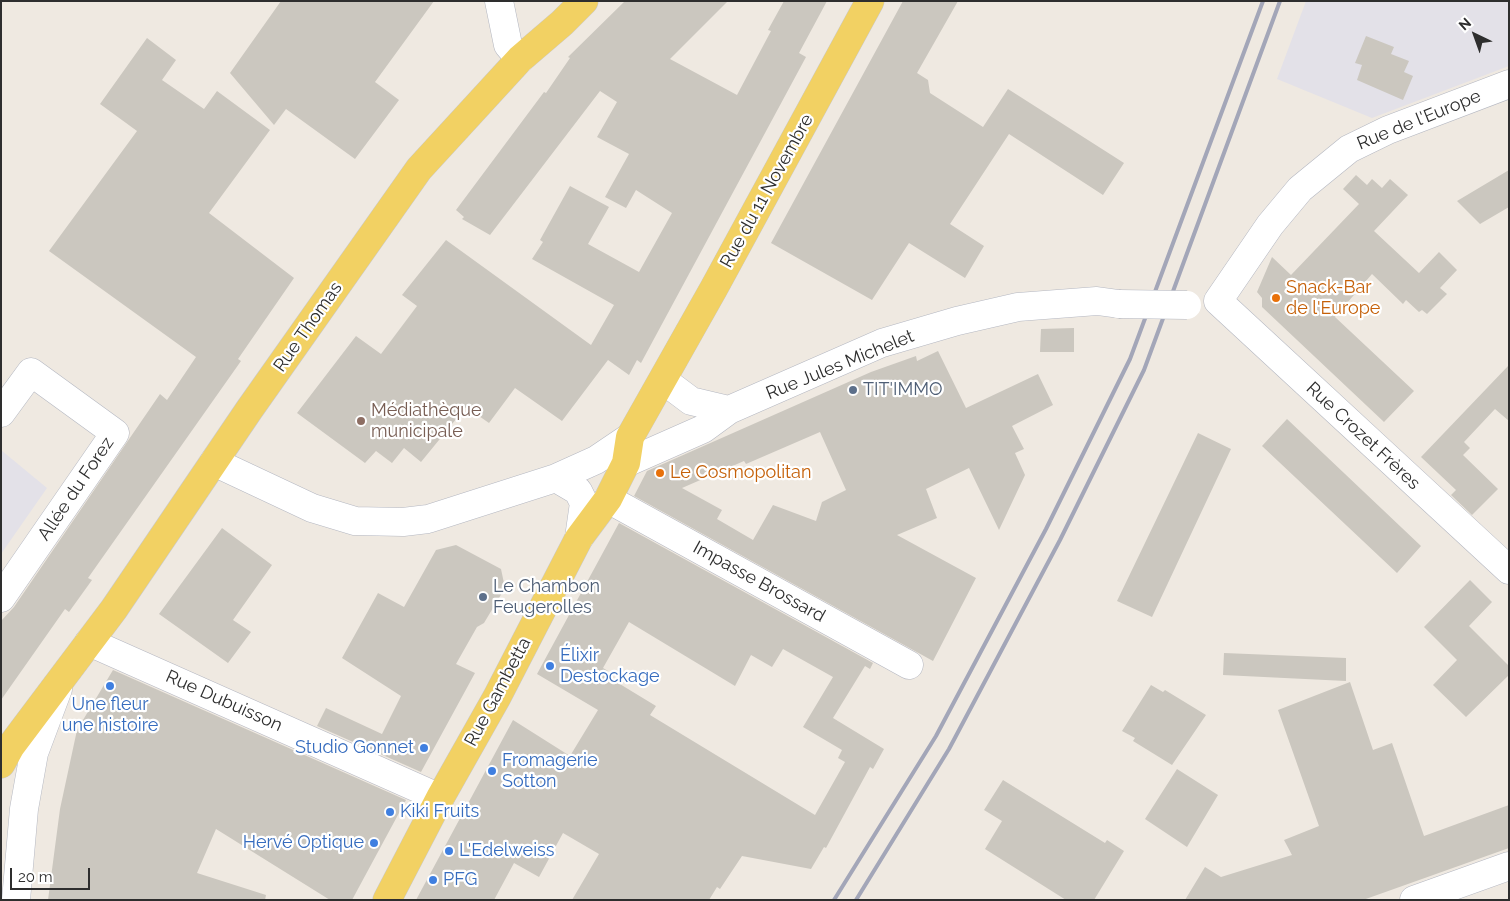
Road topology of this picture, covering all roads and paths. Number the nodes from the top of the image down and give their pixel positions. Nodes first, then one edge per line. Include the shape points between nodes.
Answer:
1 (499, 1) edge
2 (584, 1) edge
3 (870, 1) edge
4 (520, 59) junction
5 (1509, 84) edge
6 (1218, 301) junction
7 (663, 380) junction
8 (729, 410) junction
9 (1, 413) edge
10 (628, 450) junction
11 (214, 462) junction
12 (556, 478) junction
13 (608, 499) junction
14 (579, 538) junction
15 (1509, 570) edge
16 (1, 598) edge
17 (89, 642) junction
18 (909, 665) dead end
19 (62, 678) junction
20 (1, 764) edge
21 (440, 798) junction
22 (1, 844) edge
23 (1509, 866) edge
24 (18, 870) junction
25 (16, 900) edge
26 (387, 900) edge
27 (1414, 900) edge

1 - 4 street via 508,45
2 - 4 main road, Rue Thomas
3 - 7 main road, Rue du 11 Novembre
4 - 11 main road, Rue Thomas via 419,169
5 - 6 street, Rue de l'Europe via 1388,130 1349,149 1300,189 1270,225
6 - 8 street, Rue Jules Michelet, bridge via 1187,305 1097,301 1018,307 882,343
6 - 15 street, Rue Crozet Frères
7 - 8 street via 691,401
7 - 10 main road, Rue Gambetta
8 - 10 street, Rue Jules Michelet via 703,429
9 - 16 street, Allée du Forez via 32,372 115,433
10 - 12 street, Rue Jules Michelet
10 - 13 main road, Rue Gambetta
11 - 12 street, Rue Jules Michelet via 312,508 355,521 428,519
11 - 17 main road, Rue Thomas
12 - 14 street via 578,490 584,503
13 - 14 main road, Rue Gambetta
13 - 18 street, Impasse Brossard
14 - 21 main road, Rue Gambetta via 497,697
17 - 19 main road, Rue Thomas
17 - 21 street, Rue Dubuisson
19 - 20 main road, Rue Thomas
19 - 24 street via 34,753
21 - 26 main road, Rue Gambetta
22 - 24 street via 8,850
23 - 27 street
24 - 25 street

